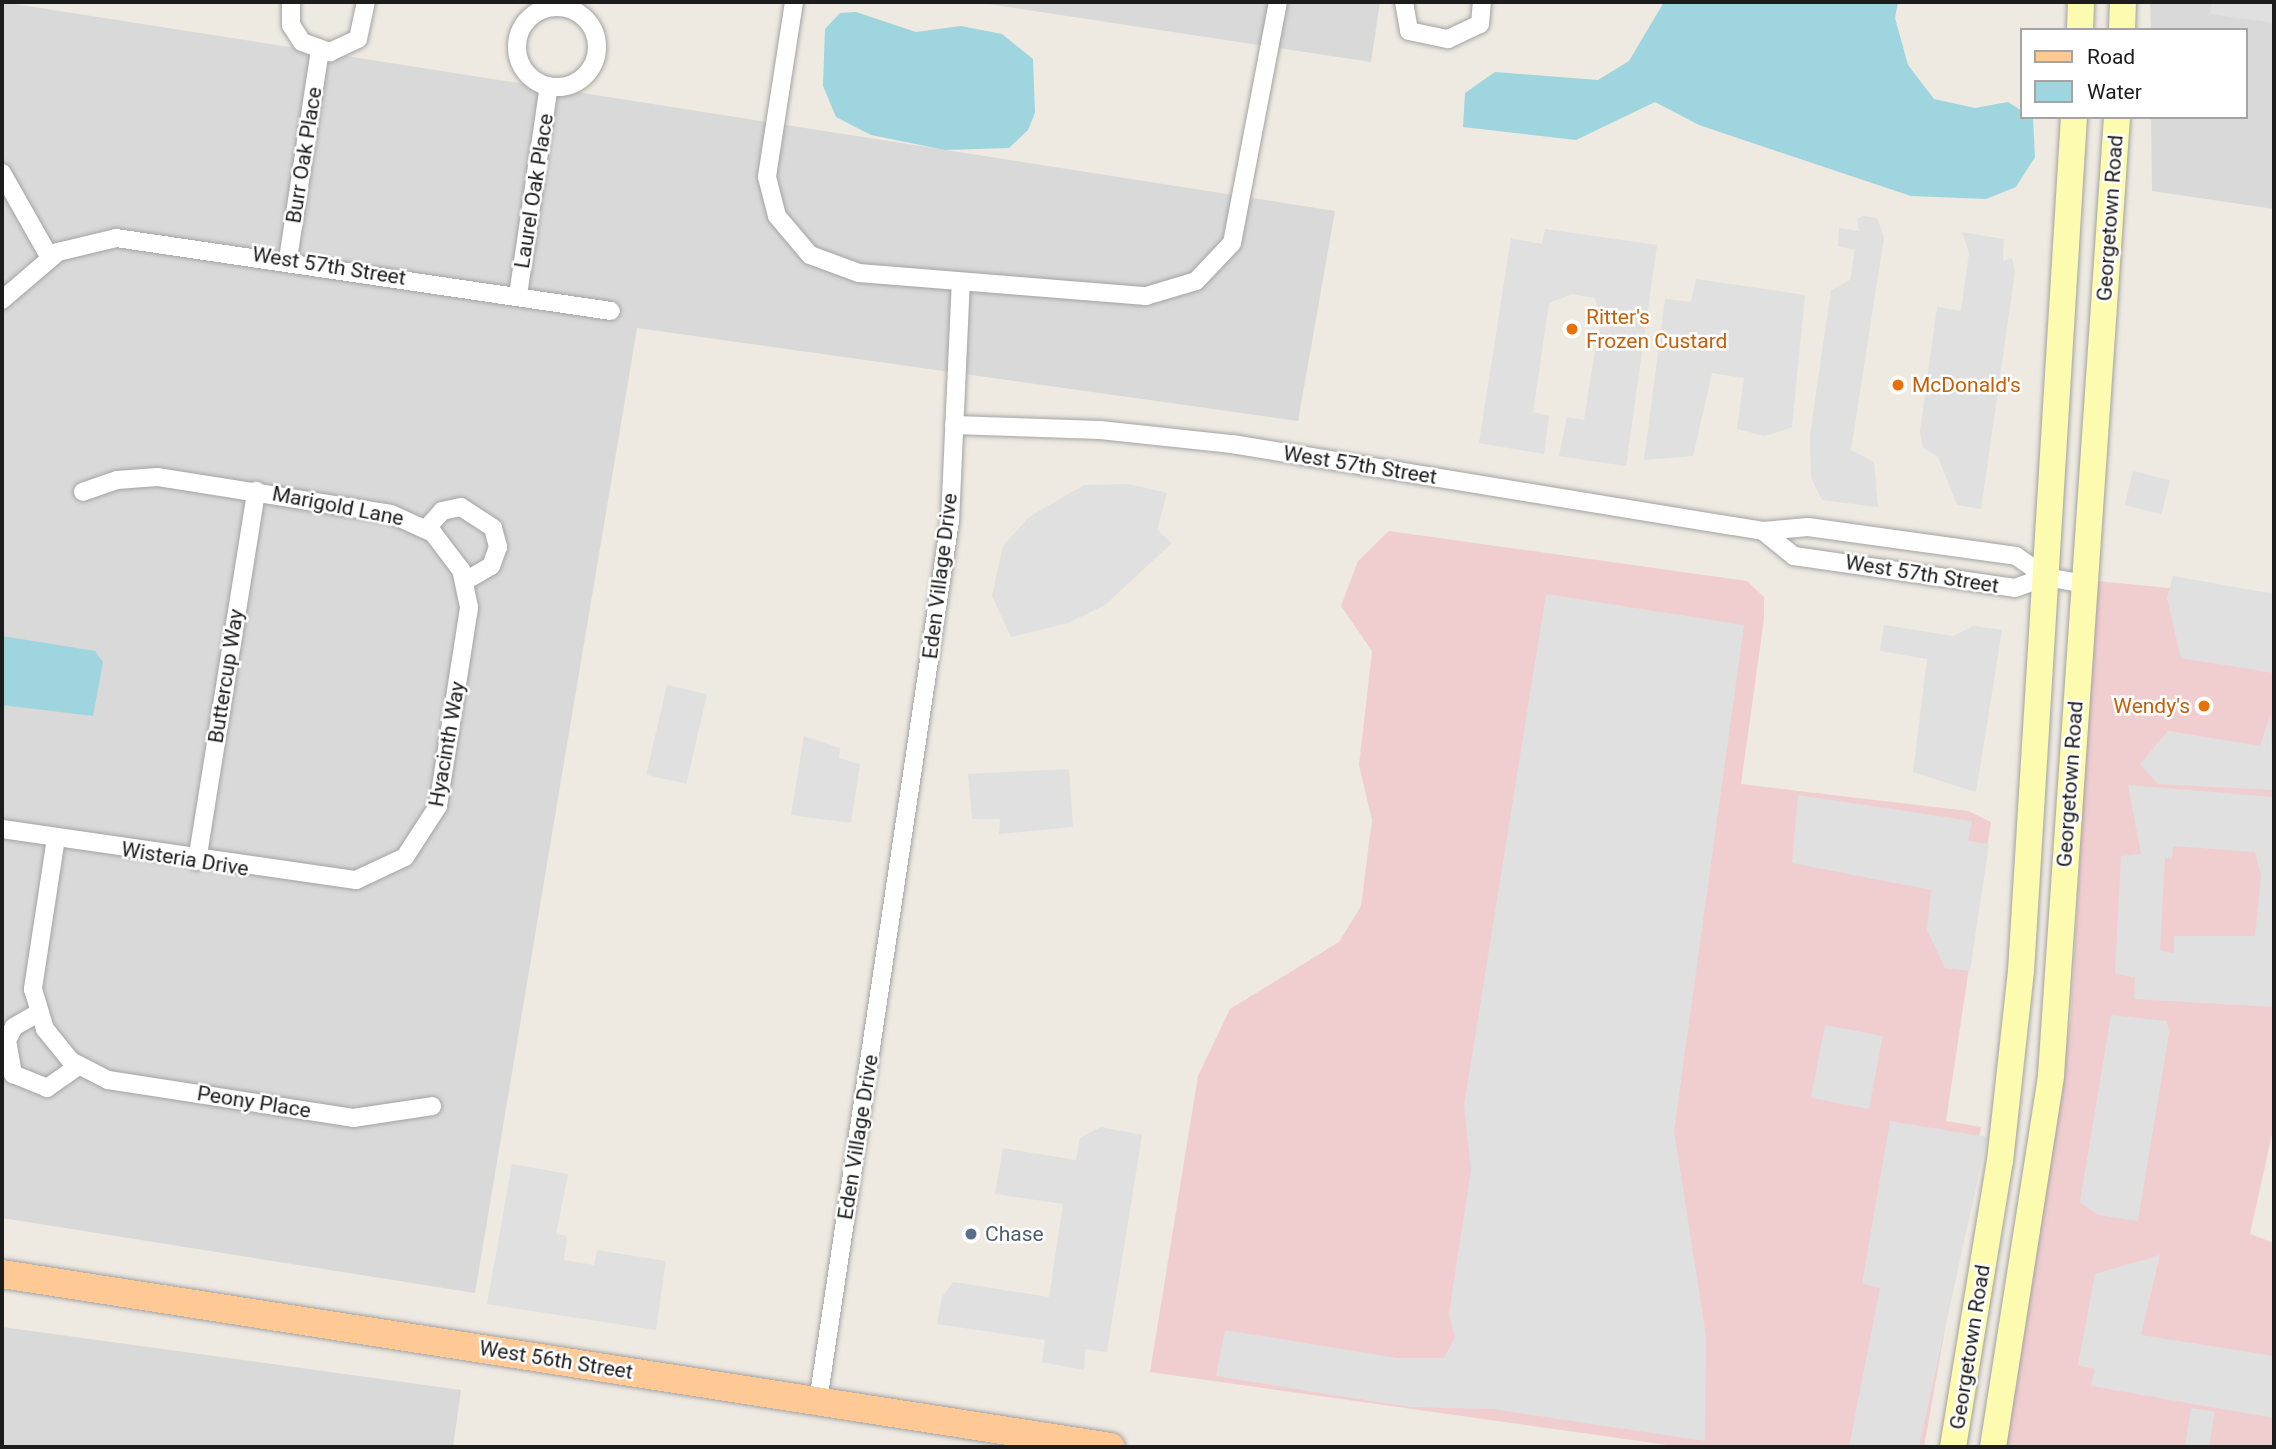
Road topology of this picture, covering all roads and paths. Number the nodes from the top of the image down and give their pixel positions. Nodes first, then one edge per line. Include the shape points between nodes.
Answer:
1 (290, 2) edge
2 (366, 2) edge
3 (794, 2) edge
4 (1278, 2) edge
5 (1404, 2) edge
6 (1482, 2) edge
7 (2081, 2) edge
8 (2123, 2) edge
9 (2080, 28) edge
10 (2122, 28) edge
11 (320, 51) junction
12 (550, 86) junction
13 (2074, 119) edge
14 (2117, 119) edge
15 (2, 173) edge
16 (50, 258) junction
17 (288, 259) junction
18 (961, 282) junction
19 (518, 295) junction
20 (2, 300) edge
21 (611, 311) dead end
22 (954, 425) junction
23 (256, 491) junction
24 (83, 492) dead end
25 (426, 529) junction
26 (1763, 531) junction
27 (450, 552) joint
28 (2046, 577) junction
29 (465, 581) junction
30 (2084, 584) junction
31 (2, 830) edge
32 (56, 838) junction
33 (197, 861) junction
34 (369, 878) joint
35 (38, 1013) junction
36 (78, 1066) junction
37 (432, 1106) dead end
38 (2, 1274) edge
39 (818, 1401) junction
40 (1111, 1447) edge
41 (1953, 1447) edge
42 (1993, 1447) edge

1 - 11 street via 296,34
2 - 11 street via 358,39 335,51
3 - 18 street via 766,177 788,234 838,269
4 - 18 street via 1240,222 1213,268 1187,286 1146,296
5 - 6 street via 1409,31 1448,40 1480,24
7 - 9 main road
8 - 10 main road
11 - 17 street, Burr Oak Place
12 - 12 street, Laurel Oak Place via 524,71 517,41 531,16 554,6 582,15 597,51 583,77
12 - 19 street, Laurel Oak Place
13 - 28 main road, Georgetown Road
14 - 30 main road, Georgetown Road
15 - 16 street
16 - 17 street, West 57th Street via 116,238
16 - 20 street
17 - 19 street, West 57th Street
18 - 22 street, Eden Village Drive
19 - 21 street, West 57th Street
22 - 26 street, West 57th Street via 1162,435
22 - 39 street, Eden Village Drive via 942,582
23 - 24 street, Marigold Lane via 137,477
23 - 25 street, Marigold Lane via 404,516
23 - 33 street, Buttercup Way
25 - 27 street, Marigold Lane
25 - 29 street via 442,511 461,507 488,520 496,531 495,557 487,570
26 - 28 street, West 57th Street via 1808,527 2017,556
26 - 28 street, West 57th Street via 1794,555 2015,588
27 - 29 street, Hyacinth Way
28 - 30 street, West 57th Street
28 - 41 main road, Georgetown Road via 2021,971 2000,1161
29 - 34 street, Hyacinth Way via 467,622 438,806 412,850
30 - 42 main road, Georgetown Road via 2051,1075
31 - 32 street, Wisteria Drive
32 - 33 street, Wisteria Drive
32 - 35 street, Peony Place via 34,967
33 - 34 street, Wisteria Drive via 330,880
35 - 36 street, Peony Place via 50,1038
35 - 36 street via 14,1027 7,1040 13,1074 47,1088
36 - 37 street, Peony Place via 108,1080 354,1118
38 - 39 main road, West 56th Street
39 - 40 main road, West 56th Street

